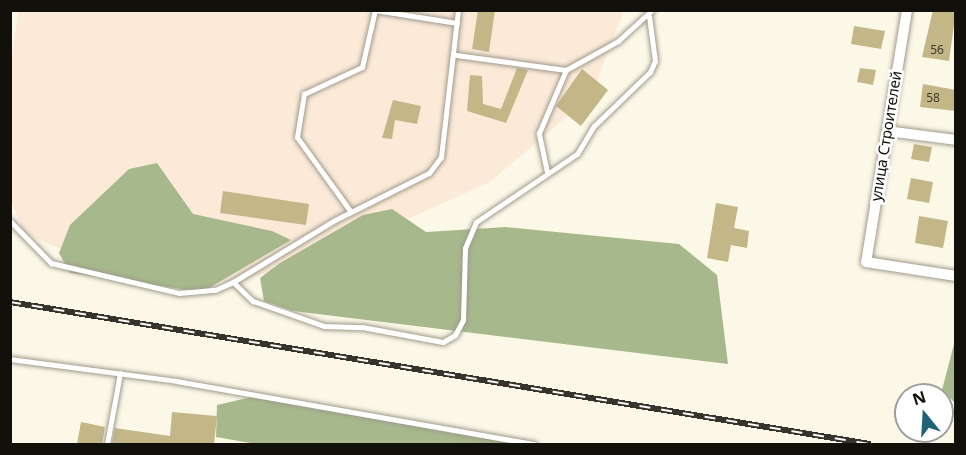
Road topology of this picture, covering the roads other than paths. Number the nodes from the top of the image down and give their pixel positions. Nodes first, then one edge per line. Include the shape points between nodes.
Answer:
1 (375, 10) edge
2 (458, 10) edge
3 (907, 10) edge
4 (651, 13) edge
5 (457, 23) junction
6 (456, 55) junction
7 (566, 70) junction
8 (887, 131) junction
9 (956, 140) edge
10 (547, 172) junction
11 (351, 212) junction
12 (10, 221) edge
13 (956, 276) edge
14 (233, 282) junction
15 (10, 359) edge
16 (120, 373) junction
17 (504, 442) edge
18 (107, 444) edge
19 (535, 444) edge

1 - 5 lane
1 - 11 lane via 362,67 304,94 297,137
2 - 5 lane
3 - 8 street, улица Строителей
4 - 7 lane
4 - 10 lane via 655,61 650,72 594,126 577,154
5 - 6 lane
6 - 7 lane
6 - 11 lane via 441,157 429,173
7 - 10 lane via 539,133
8 - 9 street
8 - 13 street, улица Строителей via 866,262
10 - 14 lane via 476,222 465,248 463,320 455,335 443,342 292,318 253,301
11 - 14 lane
12 - 14 lane via 51,263 179,293 215,290
15 - 16 lane
16 - 17 lane
16 - 18 lane
17 - 19 lane

